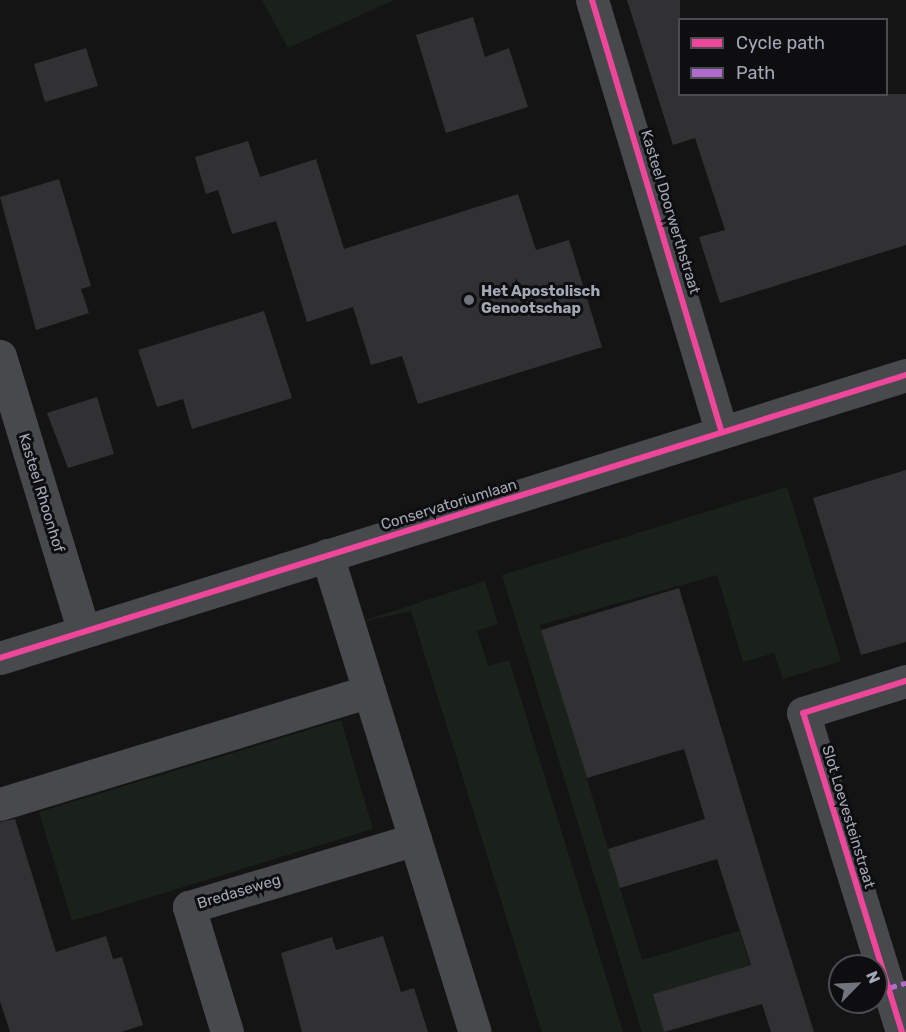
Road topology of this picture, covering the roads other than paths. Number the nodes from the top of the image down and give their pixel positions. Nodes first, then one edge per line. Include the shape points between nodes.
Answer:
1 (592, 0) edge
2 (0, 356) edge
3 (906, 375) edge
4 (722, 432) junction
5 (327, 555) junction
6 (83, 630) junction
7 (0, 658) edge
8 (906, 681) edge
9 (369, 691) junction
10 (0, 804) edge
11 (415, 838) junction
12 (897, 985) edge
13 (227, 1032) edge
14 (475, 1032) edge
15 (902, 1032) edge

1 - 4 street, Kasteel Doorwerthstraat
2 - 6 street, Kasteel Rhoonhof
3 - 4 street, Conservatoriumlaan
4 - 5 street, Conservatoriumlaan
5 - 6 street, Conservatoriumlaan
5 - 9 street
6 - 7 street, Conservatoriumlaan
8 - 12 street, Slot Loevesteinstraat via 802,713
9 - 10 street
9 - 11 street
11 - 13 street, Bredaseweg via 189,907
11 - 14 street
12 - 15 street, Slot Loevesteinstraat

